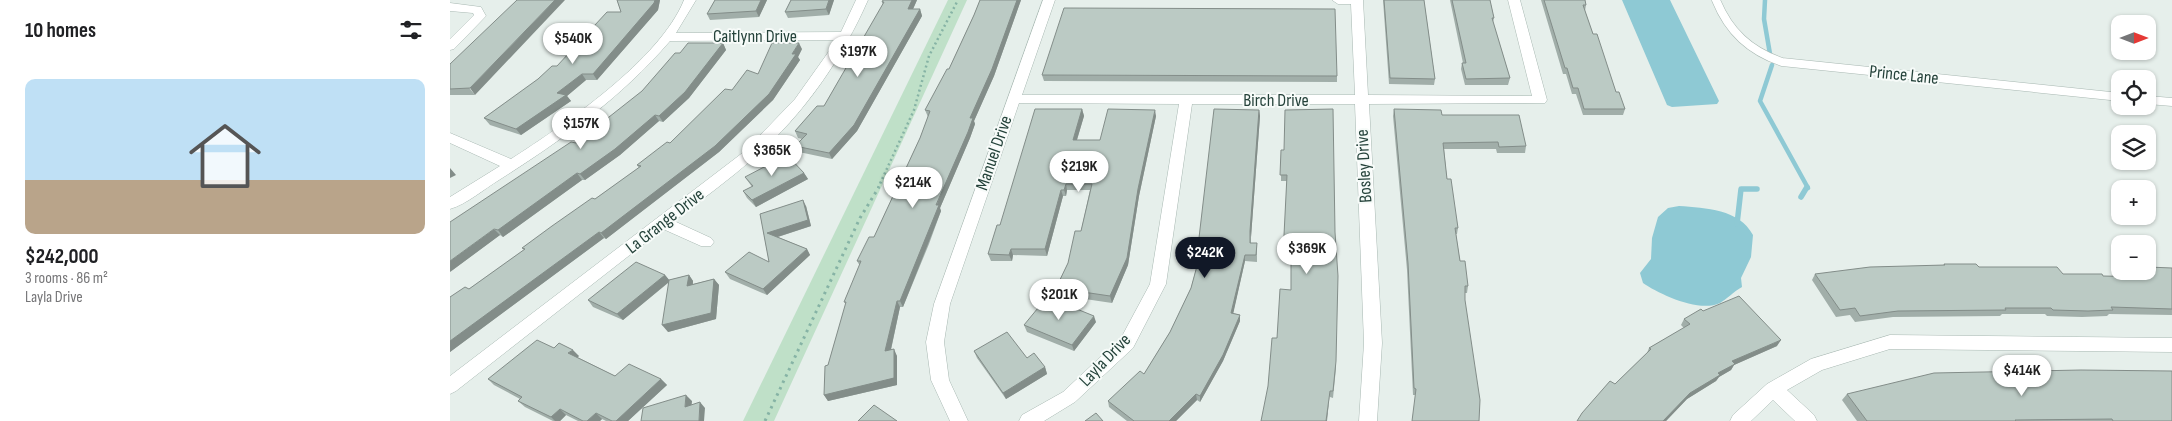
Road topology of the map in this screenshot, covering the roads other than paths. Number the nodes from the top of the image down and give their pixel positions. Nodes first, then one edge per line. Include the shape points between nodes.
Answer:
1 (690, 0) edge
2 (862, 0) edge
3 (1049, 0) edge
4 (1338, 0) edge
5 (1357, 0) edge
6 (1514, 0) edge
7 (1716, 0) edge
8 (450, 7) edge
9 (844, 36) junction
10 (667, 37) junction
11 (450, 46) edge
12 (2111, 96) edge
13 (1013, 99) junction
14 (1186, 100) junction
15 (1361, 100) junction
16 (2156, 101) edge
17 (2172, 102) edge
18 (450, 138) edge
19 (511, 165) junction
20 (450, 204) edge
21 (664, 223) junction
22 (706, 242) dead end
23 (2172, 345) edge
24 (450, 386) edge
25 (1773, 389) junction
26 (959, 421) edge
27 (1028, 421) edge
28 (1368, 421) edge
29 (1739, 421) edge
30 (1808, 421) edge

1 - 10 street
2 - 9 street, La Grange Drive
3 - 13 street, Manuel Drive
4 - 5 street
5 - 15 street, Bosley Drive
6 - 15 street, Birch Drive via 1540,100
7 - 12 lane, Prince Lane via 1734,34 1745,45 1782,62
8 - 11 street via 480,12 477,21
9 - 10 street, Caitlynn Drive
9 - 21 street, La Grange Drive via 784,123
10 - 19 street via 616,92 579,122
13 - 14 street, Birch Drive
13 - 26 street, Manuel Drive via 940,313 935,342 940,380
14 - 15 street, Birch Drive
14 - 27 street, Layla Drive via 1158,284 1127,342 1069,397
15 - 28 street, Bosley Drive via 1373,343
16 - 17 lane
18 - 19 street
19 - 20 street
21 - 22 street
21 - 24 street, La Grange Drive
23 - 25 street via 1890,342 1817,364
25 - 29 street
25 - 30 street

